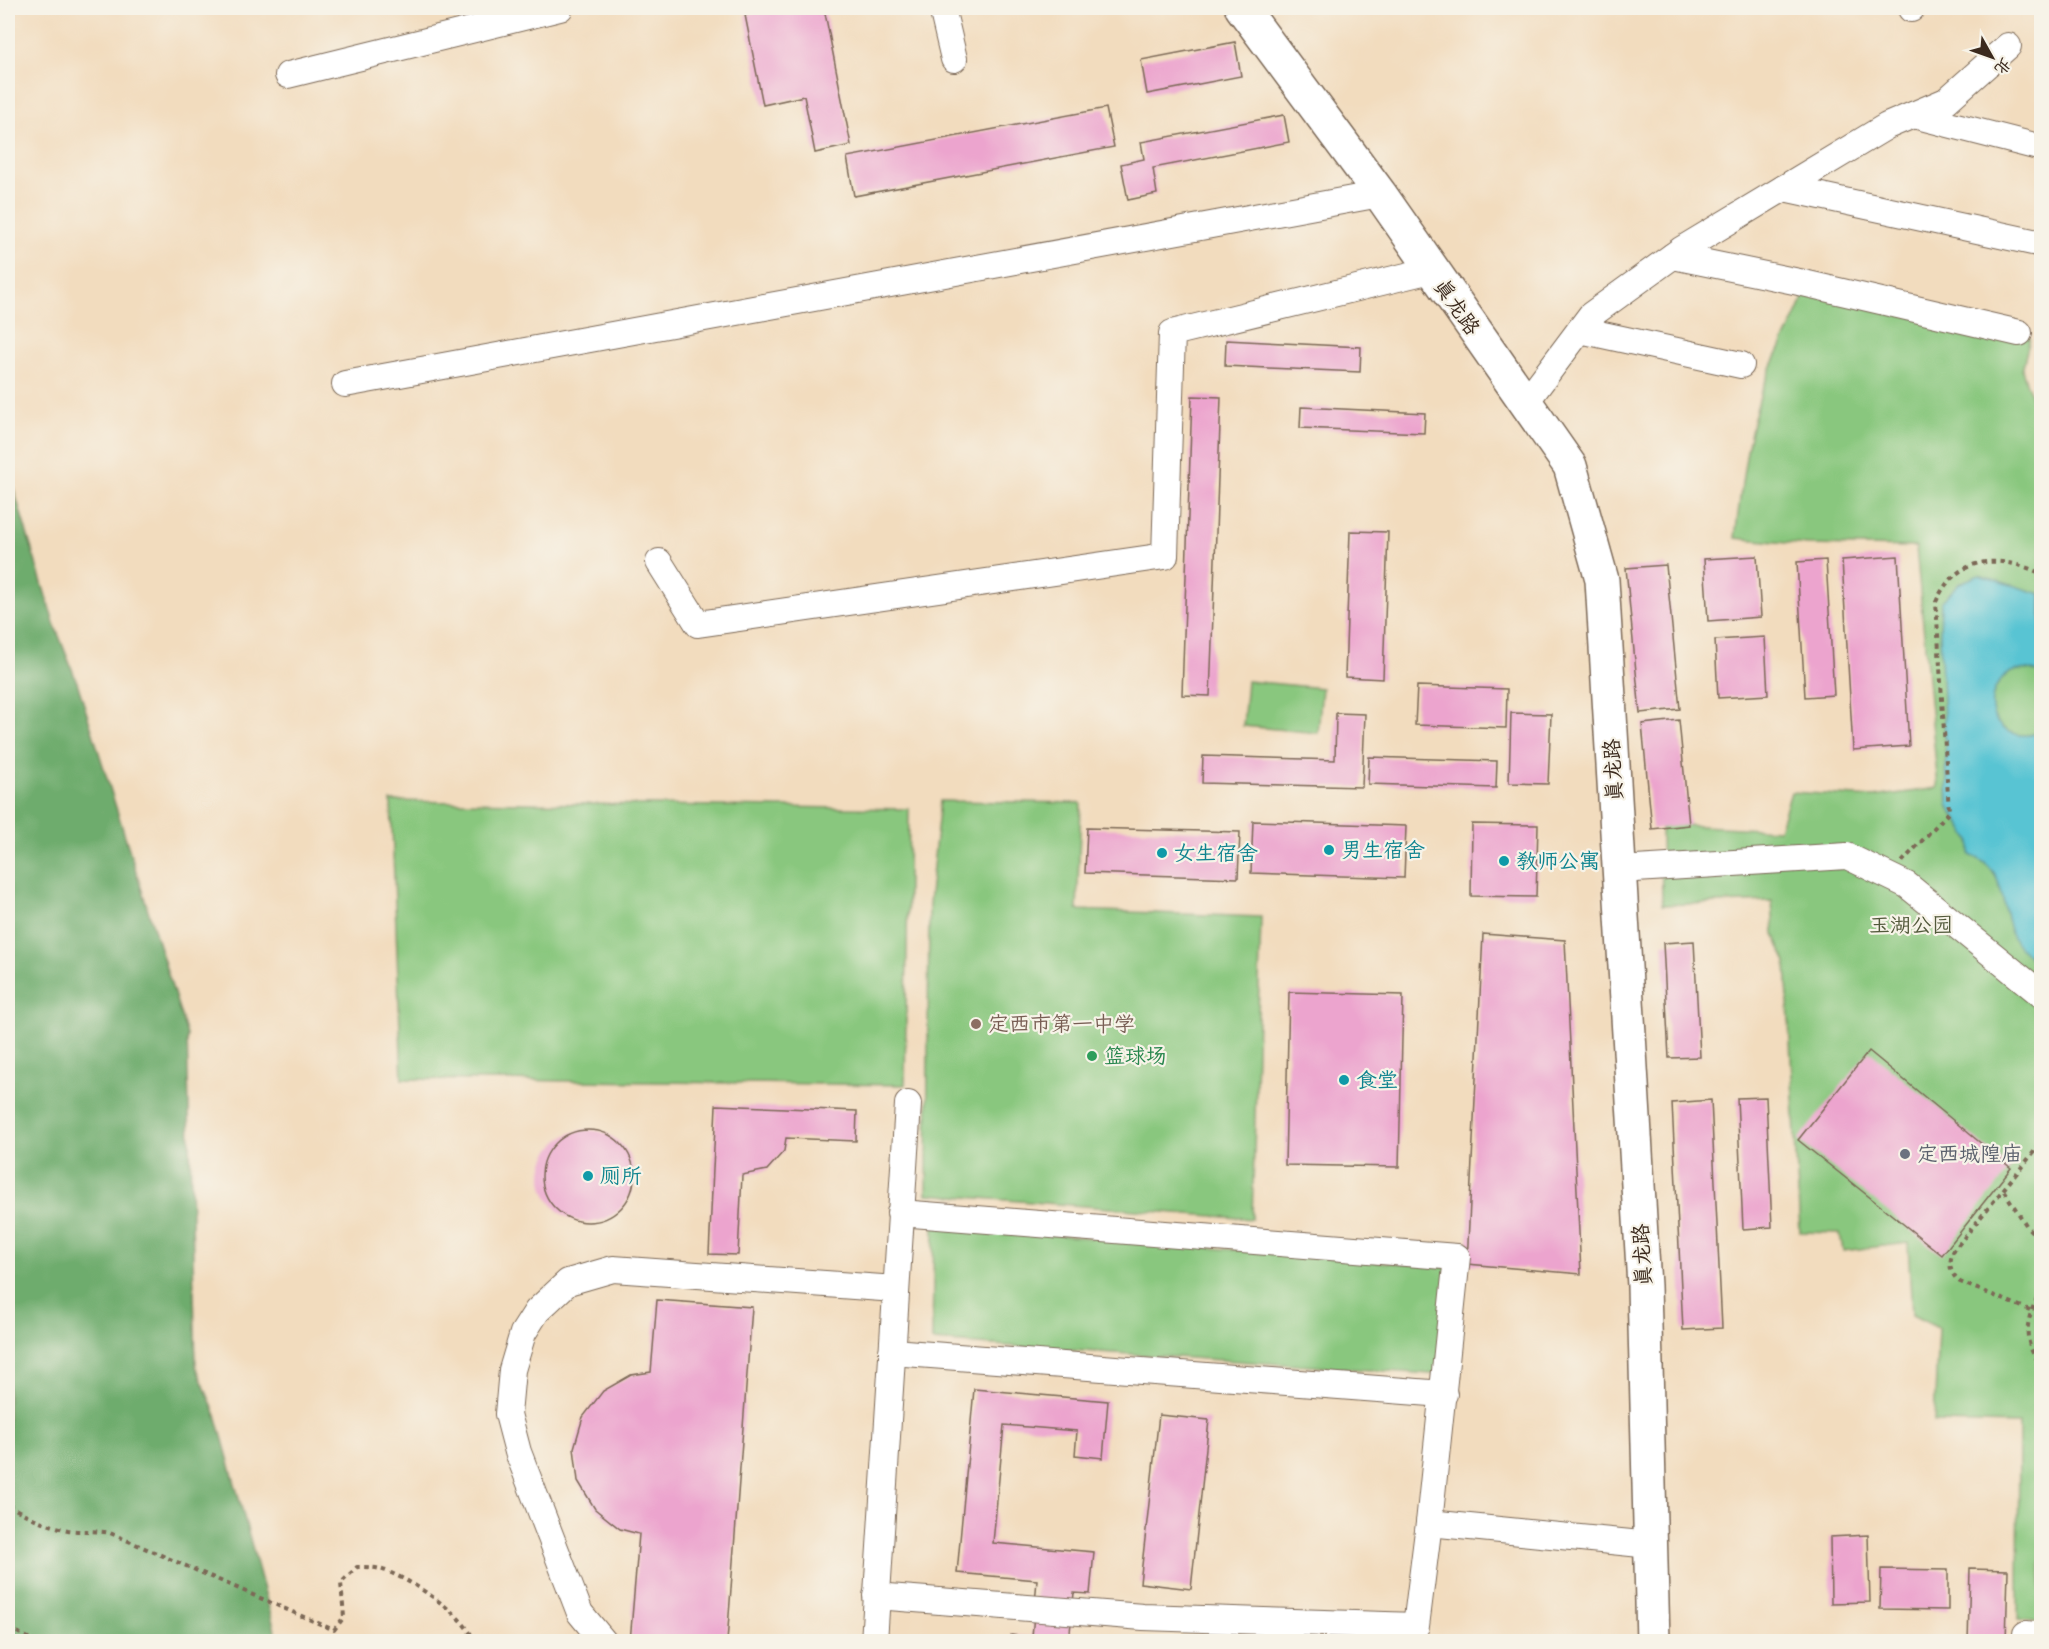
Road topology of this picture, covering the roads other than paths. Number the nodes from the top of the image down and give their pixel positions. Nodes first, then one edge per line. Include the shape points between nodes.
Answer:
1 (560, 8) edge
2 (942, 8) edge
3 (1242, 8) edge
4 (2008, 46) dead end
5 (954, 59) dead end
6 (288, 75) dead end
7 (1913, 115) junction
8 (2042, 148) edge
9 (1784, 188) junction
10 (1380, 194) junction
11 (2042, 244) edge
12 (1672, 256) junction
13 (1431, 270) junction
14 (1580, 330) junction
15 (2019, 333) dead end
16 (1741, 365) dead end
17 (345, 384) dead end
18 (1525, 403) junction
19 (658, 562) dead end
20 (1619, 870) junction
21 (2042, 996) edge
22 (908, 1104) dead end
23 (900, 1213) junction
24 (896, 1289) junction
25 (892, 1352) junction
26 (1444, 1394) junction
27 (1430, 1523) junction
28 (1651, 1545) junction
29 (876, 1596) junction
30 (2042, 1636) edge
31 (604, 1641) edge
32 (874, 1641) edge
33 (1653, 1641) edge
34 (2026, 1641) edge

1 - 6 street
2 - 5 street
3 - 10 main road, 真龙路
4 - 7 street via 1946,101
7 - 8 street
7 - 9 street via 1887,126
9 - 11 street
9 - 12 street
10 - 13 main road, 真龙路
10 - 17 street
12 - 14 street via 1591,315
12 - 15 street
13 - 18 main road, 真龙路
13 - 19 street via 1172,333 1165,556 698,624
14 - 16 street
14 - 18 street
18 - 20 main road, 真龙路 via 1570,466 1602,580
20 - 21 street via 1846,856 1907,885
20 - 28 main road, 真龙路 via 1644,1286
22 - 23 street
23 - 24 street
23 - 26 street via 1457,1257
24 - 25 street
24 - 31 street via 613,1269 568,1282 537,1311 523,1333 512,1370 508,1414 518,1452 580,1613
25 - 26 street
25 - 29 street
26 - 27 street
27 - 28 street
27 - 29 street via 1416,1626 1143,1617
28 - 33 main road, 真龙路
29 - 32 street
30 - 34 street via 2026,1634

